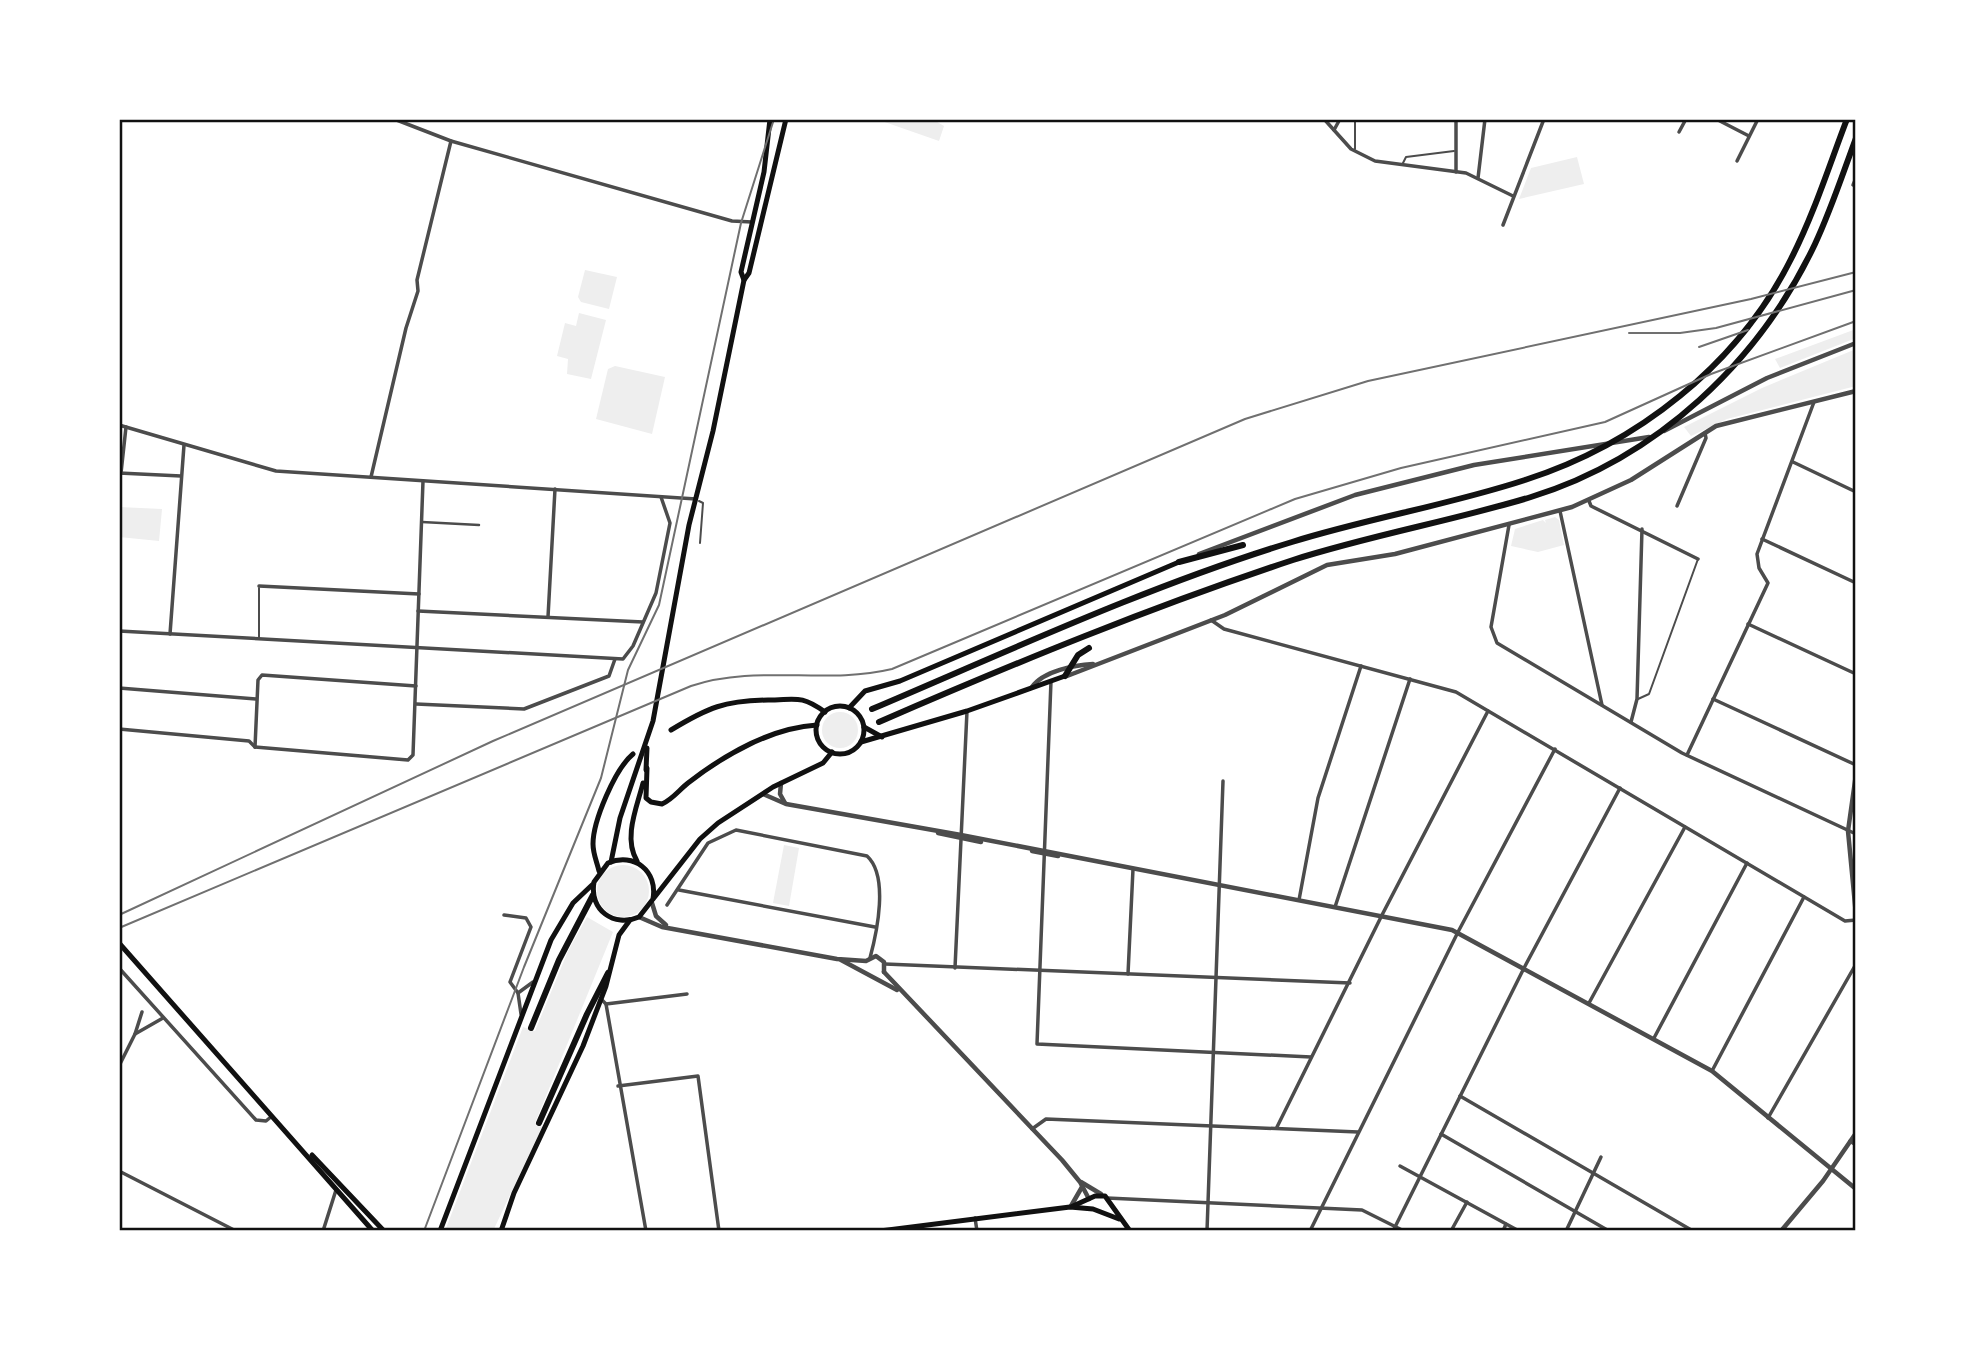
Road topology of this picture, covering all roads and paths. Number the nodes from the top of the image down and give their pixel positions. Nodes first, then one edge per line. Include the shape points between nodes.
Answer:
1 (394, 119) edge
2 (770, 119) edge
3 (786, 119) edge
4 (1324, 119) edge
5 (1340, 119) edge
6 (1355, 119) edge
7 (1456, 119) edge
8 (1485, 119) edge
9 (1544, 119) edge
10 (1686, 119) edge
11 (1716, 119) edge
12 (1758, 119) edge
13 (1847, 119) edge
14 (1334, 130) junction
15 (1679, 132) dead end
16 (1749, 136) junction
17 (1856, 138) edge
18 (451, 141) junction
19 (1354, 150) junction
20 (1455, 151) junction
21 (1737, 161) dead end
22 (1402, 166) junction
23 (1455, 172) junction
24 (1478, 177) junction
25 (1856, 178) edge
26 (1853, 185) dead end
27 (1513, 196) junction
28 (762, 217) junction
29 (752, 222) junction
30 (1503, 225) dead end
31 (744, 280) junction
32 (1856, 343) edge
33 (1856, 391) edge
34 (1814, 402) junction
35 (119, 425) edge
36 (126, 427) junction
37 (1705, 433) junction
38 (184, 444) junction
39 (1793, 463) junction
40 (120, 473) edge
41 (181, 476) junction
42 (371, 477) junction
43 (423, 481) junction
44 (555, 489) junction
45 (1856, 492) edge
46 (661, 497) junction
47 (696, 499) junction
48 (1589, 501) junction
49 (1677, 506) dead end
50 (1560, 511) junction
51 (422, 522) junction
52 (479, 525) dead end
53 (1509, 525) junction
54 (1642, 529) junction
55 (1762, 539) junction
56 (700, 543) dead end
57 (1243, 545) dead end
58 (1698, 559) joint
59 (1179, 562) junction
60 (1856, 583) edge
61 (259, 586) joint
62 (419, 594) junction
63 (418, 611) junction
64 (548, 617) junction
65 (1211, 620) junction
66 (645, 622) junction
67 (1748, 624) junction
68 (119, 631) edge
69 (170, 634) junction
70 (259, 640) junction
71 (1089, 648) dead end
72 (417, 650) junction
73 (615, 659) junction
74 (1101, 663) junction
75 (1072, 665) junction
76 (1361, 666) junction
77 (1856, 674) edge
78 (1065, 676) junction
79 (1410, 679) junction
80 (1051, 681) junction
81 (415, 686) junction
82 (119, 688) edge
83 (1031, 688) junction
84 (257, 699) junction
85 (1637, 699) junction
86 (1713, 699) junction
87 (414, 704) junction
88 (1602, 705) junction
89 (849, 708) junction
90 (872, 709) dead end
91 (967, 711) junction
92 (1488, 711) junction
93 (825, 712) junction
94 (878, 722) dead end
95 (1631, 722) junction
96 (817, 725) junction
97 (864, 727) junction
98 (119, 729) edge
99 (671, 730) dead end
100 (882, 737) junction
101 (861, 742) junction
102 (647, 745) junction
103 (255, 747) junction
104 (1555, 749) junction
105 (832, 752) junction
106 (633, 754) dead end
107 (1687, 755) junction
108 (1856, 765) edge
109 (647, 768) junction
110 (1856, 774) edge
111 (1223, 781) dead end
112 (781, 783) junction
113 (1620, 788) junction
114 (761, 794) junction
115 (786, 804) junction
116 (1685, 827) junction
117 (1848, 831) junction
118 (1856, 834) edge
119 (961, 837) junction
120 (1045, 853) junction
121 (611, 862) junction
122 (639, 863) junction
123 (1747, 863) junction
124 (1133, 869) junction
125 (599, 871) junction
126 (593, 882) junction
127 (1219, 885) junction
128 (679, 890) junction
129 (593, 895) junction
130 (1804, 897) junction
131 (1298, 900) junction
132 (652, 901) junction
133 (667, 905) dead end
134 (1335, 907) junction
135 (504, 915) dead end
136 (1382, 915) junction
137 (639, 917) junction
138 (1856, 917) edge
139 (630, 920) junction
140 (667, 926) junction
141 (875, 927) junction
142 (1458, 932) junction
143 (119, 943) edge
144 (837, 958) junction
145 (871, 958) junction
146 (885, 964) junction
147 (1856, 964) edge
148 (955, 968) junction
149 (1524, 968) junction
150 (120, 969) edge
151 (866, 972) junction
152 (884, 972) junction
153 (1040, 972) junction
154 (608, 974) junction
155 (1128, 974) junction
156 (537, 977) junction
157 (877, 977) junction
158 (1216, 977) junction
159 (1350, 983) junction
160 (518, 993) junction
161 (687, 993) dead end
162 (904, 994) junction
163 (603, 1002) junction
164 (1589, 1003) junction
165 (142, 1012) dead end
166 (163, 1018) junction
167 (520, 1023) junction
168 (531, 1028) dead end
169 (135, 1034) junction
170 (1654, 1038) junction
171 (1213, 1052) junction
172 (1311, 1057) junction
173 (119, 1066) edge
174 (1712, 1072) junction
175 (618, 1086) junction
176 (1460, 1096) junction
177 (274, 1115) junction
178 (1768, 1118) junction
179 (540, 1124) dead end
180 (1211, 1127) junction
181 (1277, 1127) junction
182 (1032, 1129) junction
183 (1358, 1132) junction
184 (1856, 1133) edge
185 (1441, 1134) junction
186 (1850, 1141) junction
187 (1856, 1145) edge
188 (302, 1146) junction
189 (1601, 1157) dead end
190 (1400, 1166) dead end
191 (1830, 1171) junction
192 (120, 1173) edge
193 (1592, 1173) junction
194 (1420, 1177) junction
195 (1081, 1184) junction
196 (337, 1188) junction
197 (1856, 1189) edge
198 (1101, 1194) junction
199 (1107, 1199) junction
200 (1089, 1200) junction
201 (1467, 1202) junction
202 (1208, 1204) junction
203 (1070, 1207) junction
204 (1110, 1207) junction
205 (1093, 1209) junction
206 (1321, 1209) junction
207 (1575, 1211) junction
208 (1105, 1213) junction
209 (975, 1218) junction
210 (1119, 1219) junction
211 (1506, 1224) junction
212 (904, 1229) edge
213 (1394, 1229) edge
214 (236, 1231) edge
215 (323, 1231) edge
216 (373, 1231) edge
217 (384, 1231) edge
218 (440, 1231) edge
219 (501, 1231) edge
220 (646, 1231) edge
221 (719, 1231) edge
222 (880, 1231) edge
223 (977, 1231) edge
224 (1130, 1231) edge
225 (1207, 1231) edge
226 (1310, 1231) edge
227 (1405, 1231) edge
228 (1451, 1231) edge
229 (1503, 1231) edge
230 (1519, 1231) edge
231 (1566, 1231) edge
232 (1609, 1231) edge
233 (1692, 1231) edge
234 (1781, 1231) edge

1 - 18 street
2 - 29 main road
3 - 28 main road
4 - 14 street
5 - 14 street
6 - 19 lane
7 - 20 street
8 - 24 street
9 - 27 street
10 - 15 street
11 - 16 street
12 - 16 street
13 - 90 highway via 1791,259 1766,301 1725,354 1637,427 1578,460 1526,480 1384,516 1211,570 1094,614
14 - 19 street
16 - 21 street
17 - 94 highway via 1827,215 1788,293 1718,383 1653,438 1565,485 1296,559 1122,619
18 - 29 street via 732,221
18 - 42 street
19 - 22 street via 1375,161
20 - 22 lane via 1406,157
20 - 23 street
22 - 23 street
23 - 24 street
24 - 27 street
25 - 26 street
27 - 30 street
28 - 29 main road
28 - 31 main road
29 - 31 main road via 741,272
31 - 47 main road
32 - 59 street via 1767,379 1657,435 1474,465 1355,495
33 - 34 street
34 - 37 street via 1728,422
34 - 39 street
35 - 36 street
36 - 38 street
36 - 40 street
37 - 48 street via 1655,467
37 - 49 street
38 - 41 street
38 - 42 street via 276,471
39 - 45 street
39 - 55 street
40 - 41 street
41 - 69 street
42 - 43 street
43 - 44 street
43 - 51 street
44 - 46 street
44 - 64 street
46 - 47 street
46 - 66 street via 670,523 656,593
47 - 56 lane via 704,512
47 - 102 main road
48 - 50 street
48 - 54 street
50 - 53 street
50 - 88 street
51 - 52 street
51 - 62 street
53 - 65 street via 1395,554 1327,565
53 - 88 street via 1492,634 1497,643
54 - 58 street
54 - 85 street
55 - 60 street
55 - 67 street via 1757,562 1768,583
57 - 59 highway
58 - 85 lane via 1649,694
59 - 89 main road via 900,681 865,691
61 - 62 street
61 - 70 lane
62 - 63 street
63 - 64 street
63 - 72 street
64 - 66 street
65 - 74 street
65 - 76 street via 1224,629
66 - 73 street via 623,659
67 - 77 street
67 - 86 street
68 - 69 street
69 - 70 street
70 - 72 street
71 - 75 highway
72 - 73 street
72 - 81 street
73 - 87 street via 609,676 524,709
74 - 75 street
74 - 78 street
75 - 78 highway
75 - 83 street via 1036,681
76 - 79 street
76 - 131 street via 1318,798
78 - 80 main road
79 - 92 street via 1444,687
79 - 134 street
80 - 83 main road
80 - 120 street
81 - 84 street via 259,677
81 - 87 street
82 - 84 street
83 - 91 main road
84 - 103 street
85 - 95 street
86 - 107 street
86 - 108 street
87 - 103 street via 413,755 408,760
88 - 95 street
89 - 93 main road via 836,706
89 - 97 main road
91 - 100 main road
91 - 119 street
92 - 104 street
92 - 136 street
93 - 96 main road
93 - 99 main road via 799,698 736,701 708,709
95 - 107 street
96 - 105 main road via 819,741
96 - 109 main road via 788,728 747,747 662,804 646,798
97 - 100 main road
97 - 101 main road
98 - 103 street via 249,741
100 - 101 main road
101 - 105 main road via 845,753
102 - 109 main road
102 - 121 main road via 620,818
104 - 113 street
104 - 142 street
105 - 112 main road via 823,763
106 - 125 main road via 618,772 594,834
107 - 117 street
109 - 122 main road via 632,831 631,850
110 - 117 street
111 - 127 street
112 - 114 main road
112 - 115 street via 780,794
113 - 116 street
113 - 149 street
114 - 115 street
114 - 132 main road via 700,839
115 - 119 street
116 - 123 street
116 - 164 street
117 - 118 street
117 - 138 street
119 - 120 street
119 - 148 street
120 - 124 street
120 - 153 street
121 - 122 main road
121 - 125 main road
122 - 132 main road via 653,881
123 - 130 street
123 - 170 street
124 - 127 street
124 - 155 street
125 - 126 main road
126 - 129 main road
126 - 156 main road via 563,917
127 - 131 street
127 - 158 street
128 - 133 street
128 - 141 street
128 - 141 street via 708,843 736,830 867,856 880,880
129 - 139 main road via 606,916
129 - 168 highway
130 - 138 street via 1845,920
130 - 174 street
131 - 134 street
132 - 137 main road
132 - 140 street via 656,916
134 - 136 street
135 - 160 street via 530,921 510,982
136 - 142 street
136 - 159 street
137 - 139 main road
137 - 140 street
139 - 154 main road via 620,935
140 - 144 street
141 - 145 street
142 - 149 street
142 - 183 street
143 - 177 main road
144 - 145 street
144 - 151 street
145 - 146 street
145 - 151 street
146 - 148 street
146 - 152 street
147 - 178 street
148 - 153 street
149 - 164 street
149 - 176 street
150 - 166 street
151 - 157 street
152 - 157 street
152 - 162 street
153 - 155 street
153 - 171 street via 1037,1044
154 - 163 main road
154 - 179 highway
155 - 158 street
156 - 160 street
156 - 167 main road
157 - 162 street
158 - 159 street
158 - 171 street
159 - 172 street
160 - 167 street
161 - 163 street
162 - 182 street
163 - 175 street
163 - 219 main road via 514,1193
164 - 170 street
165 - 169 street
166 - 169 street
166 - 177 street via 257,1120
167 - 218 main road
169 - 173 street
170 - 174 street
171 - 172 street
171 - 180 street
172 - 181 street
174 - 178 street
175 - 220 street
175 - 221 street via 698,1076
176 - 185 street
176 - 193 street
177 - 188 main road
178 - 191 street
180 - 181 street
180 - 182 street via 1046,1119
180 - 202 street
181 - 183 street
182 - 195 street
183 - 206 street
184 - 186 street
185 - 194 street
185 - 207 street
186 - 187 street
186 - 191 street
188 - 196 main road
188 - 217 main road
189 - 193 street
190 - 194 street
191 - 197 street
191 - 234 street
192 - 214 street
193 - 207 street
193 - 233 street
194 - 201 street
194 - 213 street
195 - 198 street
195 - 200 street
195 - 203 street
196 - 215 street
196 - 216 main road
198 - 199 main road
198 - 200 main road
199 - 202 street
199 - 204 main road
200 - 203 main road
200 - 205 main road
201 - 211 street
201 - 228 street
202 - 206 street
202 - 225 street
203 - 205 main road
203 - 209 main road
204 - 208 main road
204 - 210 main road
205 - 208 main road
206 - 213 street via 1362,1210
206 - 226 street
207 - 231 street
207 - 232 street
208 - 210 main road
209 - 212 main road
209 - 223 street
210 - 224 main road
211 - 229 street
211 - 230 street
212 - 222 main road
213 - 227 street

